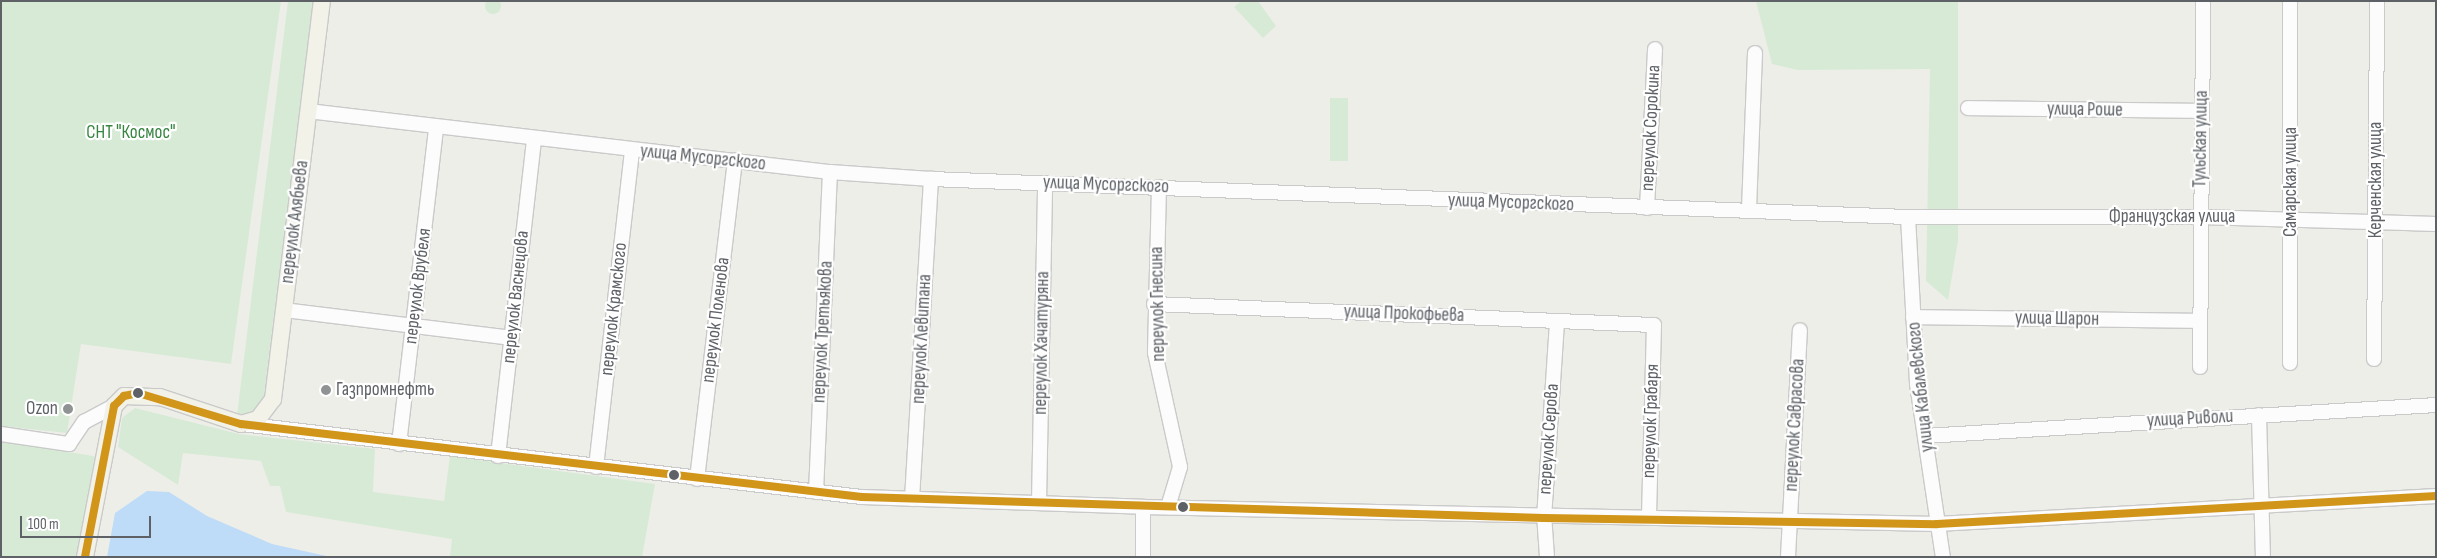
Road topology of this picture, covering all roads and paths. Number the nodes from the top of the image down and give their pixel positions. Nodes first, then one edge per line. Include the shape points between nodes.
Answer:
1 (322, 1) edge
2 (2203, 1) edge
3 (2290, 1) edge
4 (2377, 1) edge
5 (1654, 48) dead end
6 (1754, 53) dead end
7 (1968, 108) dead end
8 (2202, 111) junction
9 (308, 112) junction
10 (436, 128) junction
11 (534, 139) junction
12 (632, 150) junction
13 (735, 160) junction
14 (830, 172) junction
15 (931, 179) junction
16 (1045, 182) junction
17 (1158, 187) junction
18 (1647, 208) junction
19 (1749, 210) junction
20 (1908, 217) junction
21 (2200, 217) junction
22 (2291, 218) junction
23 (2376, 219) junction
24 (2436, 224) edge
25 (1154, 304) junction
26 (284, 310) junction
27 (1913, 317) junction
28 (1557, 321) junction
29 (2200, 321) junction
30 (1654, 325) joint
31 (413, 328) junction
32 (1800, 330) dead end
33 (511, 338) junction
34 (2374, 360) dead end
35 (2290, 363) dead end
36 (2200, 367) dead end
37 (2436, 405) edge
38 (114, 406) junction
39 (2259, 415) junction
40 (241, 424) junction
41 (1, 434) edge
42 (1925, 436) junction
43 (400, 444) junction
44 (498, 456) junction
45 (596, 467) junction
46 (698, 479) junction
47 (816, 492) junction
48 (2436, 496) edge
49 (912, 499) junction
50 (1039, 503) junction
51 (2261, 506) junction
52 (1143, 507) junction
53 (1168, 507) junction
54 (1649, 516) junction
55 (1544, 518) junction
56 (1790, 519) junction
57 (1937, 524) junction
58 (85, 557) edge
59 (1143, 557) edge
60 (1547, 557) edge
61 (1788, 557) edge
62 (1943, 557) edge
63 (2263, 557) edge

1 - 9 main road, переулок Алябьева
2 - 8 street, Тульская улица
3 - 22 street, Самарская улица
4 - 23 street, Керченская улица
5 - 18 street, переулок Сорокина
6 - 19 street
7 - 8 street, улица Роше
8 - 21 street, Тульская улица
9 - 10 street, улица Мусоргского
9 - 26 main road, переулок Алябьева
10 - 11 street, улица Мусоргского
10 - 31 street, переулок Врубеля
11 - 12 street, улица Мусоргского
11 - 33 street, переулок Васнецова
12 - 13 street, улица Мусоргского
12 - 45 street, переулок Крамского
13 - 14 street, улица Мусоргского
13 - 46 street, переулок Поленова
14 - 15 street, улица Мусоргского
14 - 47 street, переулок Третьякова
15 - 16 street, улица Мусоргского
15 - 49 street, переулок Левитана
16 - 17 street, улица Мусоргского
16 - 50 street, переулок Хачатуряна
17 - 18 street, улица Мусоргского
17 - 25 street, переулок Гнесина
18 - 19 street, улица Мусоргского
19 - 20 street, улица Мусоргского
20 - 21 street, Французская улица
20 - 27 street, улица Кабалевского
21 - 22 street, Французская улица
21 - 29 street, Тульская улица
22 - 23 street, Французская улица
22 - 35 street, Самарская улица
23 - 24 street, Французская улица
23 - 34 street, Керченская улица
25 - 28 street, улица Прокофьева
25 - 53 street, переулок Гнесина via 1155,353 1180,467
26 - 31 street
26 - 40 main road, переулок Алябьева via 273,399 258,419
27 - 29 street, улица Шарон
27 - 42 street, улица Кабалевского
28 - 30 street, улица Прокофьева
28 - 55 street, переулок Серова
29 - 36 street, Тульская улица
30 - 54 street, переулок Грабаря
31 - 33 street
31 - 43 street, переулок Врубеля
32 - 56 street, переулок Саврасова
33 - 44 street, переулок Васнецова
37 - 39 street, улица Риволи
38 - 40 main road via 130,393 148,394
38 - 41 street via 84,422 69,444
38 - 58 main road
39 - 42 street, улица Риволи via 1944,432
39 - 51 street
40 - 43 street
42 - 57 street, улица Кабалевского
43 - 44 street
44 - 45 street
45 - 46 street
46 - 47 street
47 - 49 street
48 - 51 street
49 - 50 street
50 - 52 street
51 - 57 street
51 - 63 street
52 - 53 street
52 - 59 street
53 - 55 street
54 - 55 street
54 - 56 street
55 - 60 street, переулок Серова
56 - 57 street
56 - 61 street, переулок Саврасова
57 - 62 street, улица Кабалевского

